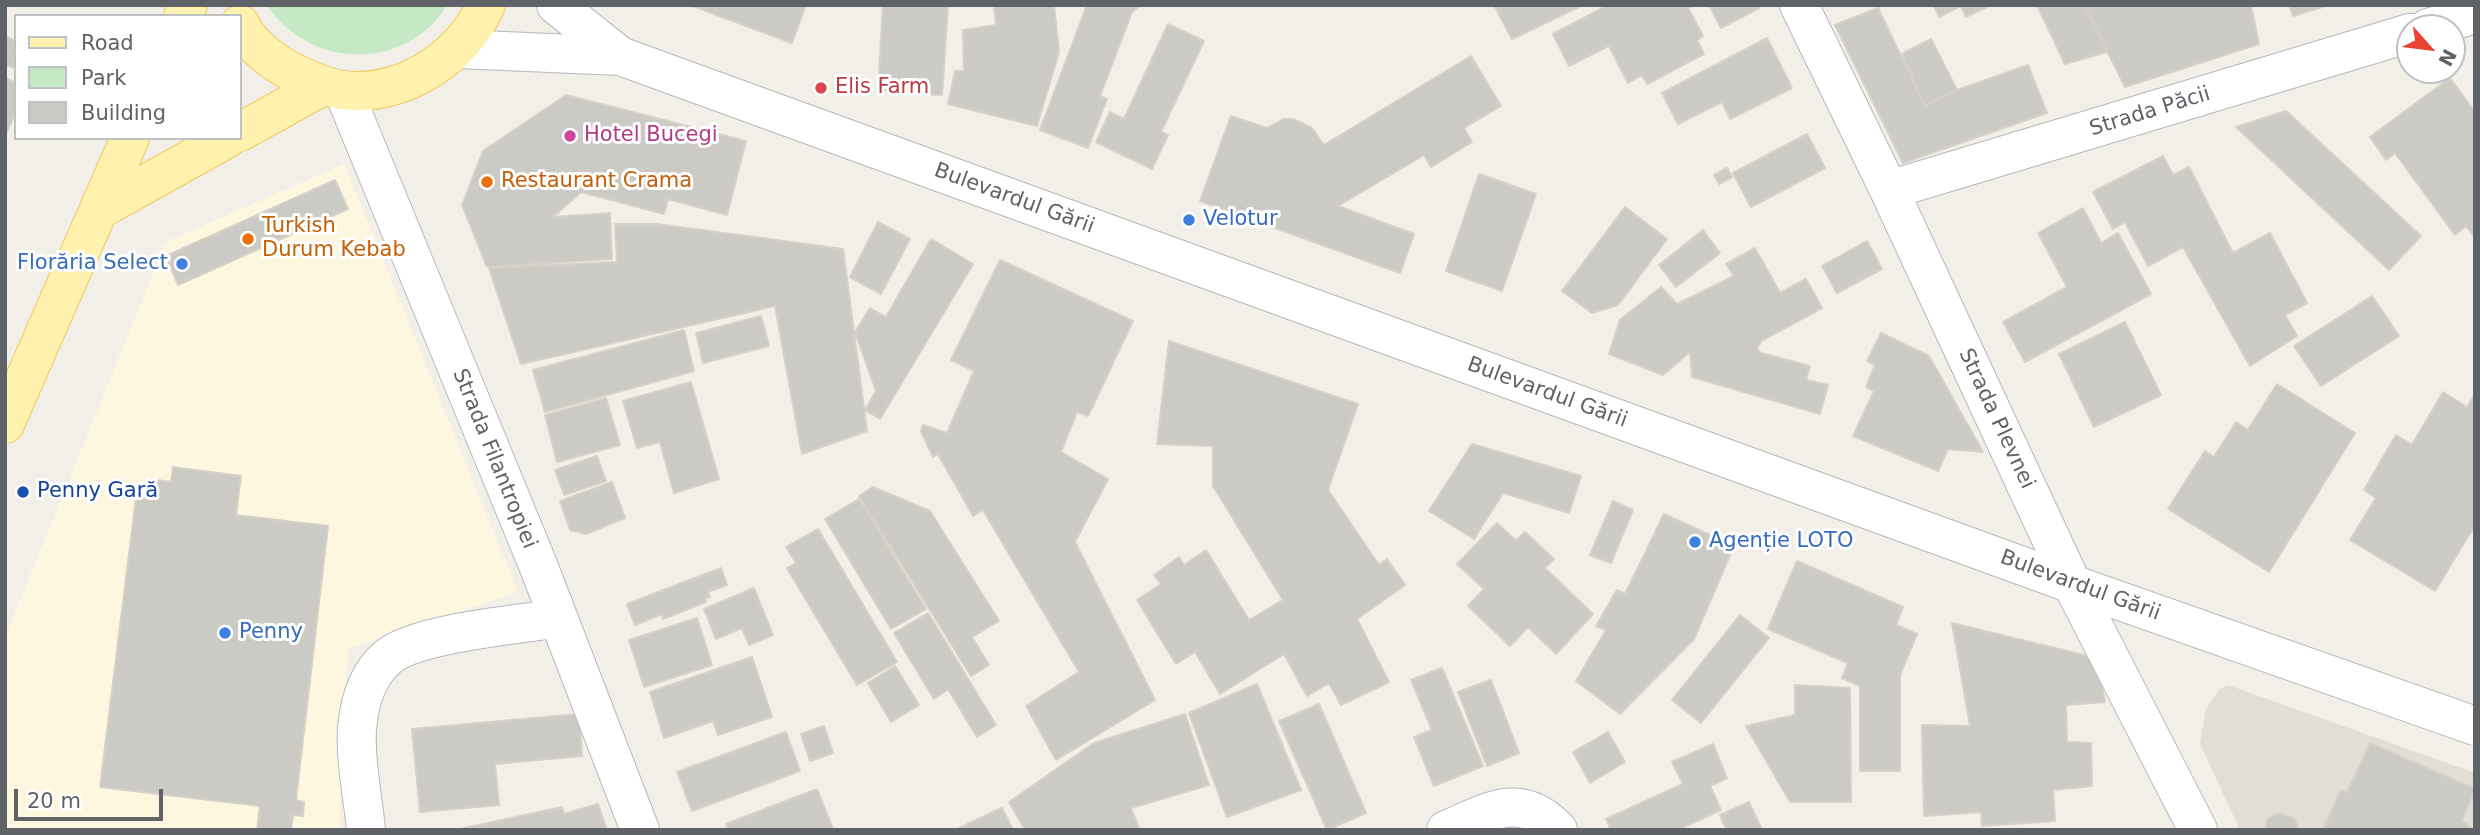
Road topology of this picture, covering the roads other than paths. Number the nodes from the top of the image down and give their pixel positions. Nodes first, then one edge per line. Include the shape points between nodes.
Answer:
1 (486, 5) edge
2 (556, 5) edge
3 (1799, 5) edge
4 (242, 26) edge
5 (2396, 37) edge
6 (458, 49) junction
7 (621, 56) junction
8 (333, 88) junction
9 (242, 131) edge
10 (129, 140) edge
11 (224, 140) edge
12 (1889, 190) junction
13 (99, 210) junction
14 (5, 424) edge
15 (2072, 584) junction
16 (558, 618) junction
17 (2475, 726) edge
18 (366, 830) edge
19 (640, 830) edge
20 (1446, 830) edge
21 (1558, 830) edge
22 (2198, 830) edge

1 - 6 main road
2 - 7 street, Bulevardul Gării
3 - 12 street, Strada Plevnei
4 - 8 main road via 278,65
5 - 12 street, Strada Păcii
6 - 7 street, Bulevardul Gării
6 - 8 main road via 424,74 384,88
7 - 15 street, Bulevardul Gării
8 - 9 main road
8 - 16 street, Strada Filantropiei
10 - 13 main road
11 - 13 main road
12 - 15 street, Strada Plevnei
13 - 14 main road
15 - 17 street, Bulevardul Gării
15 - 22 street, Strada Plevnei
16 - 18 street via 406,647 388,657 372,676 361,701 357,731
16 - 19 street, Strada Filantropiei
20 - 21 street via 1504,806 1521,806 1548,819

